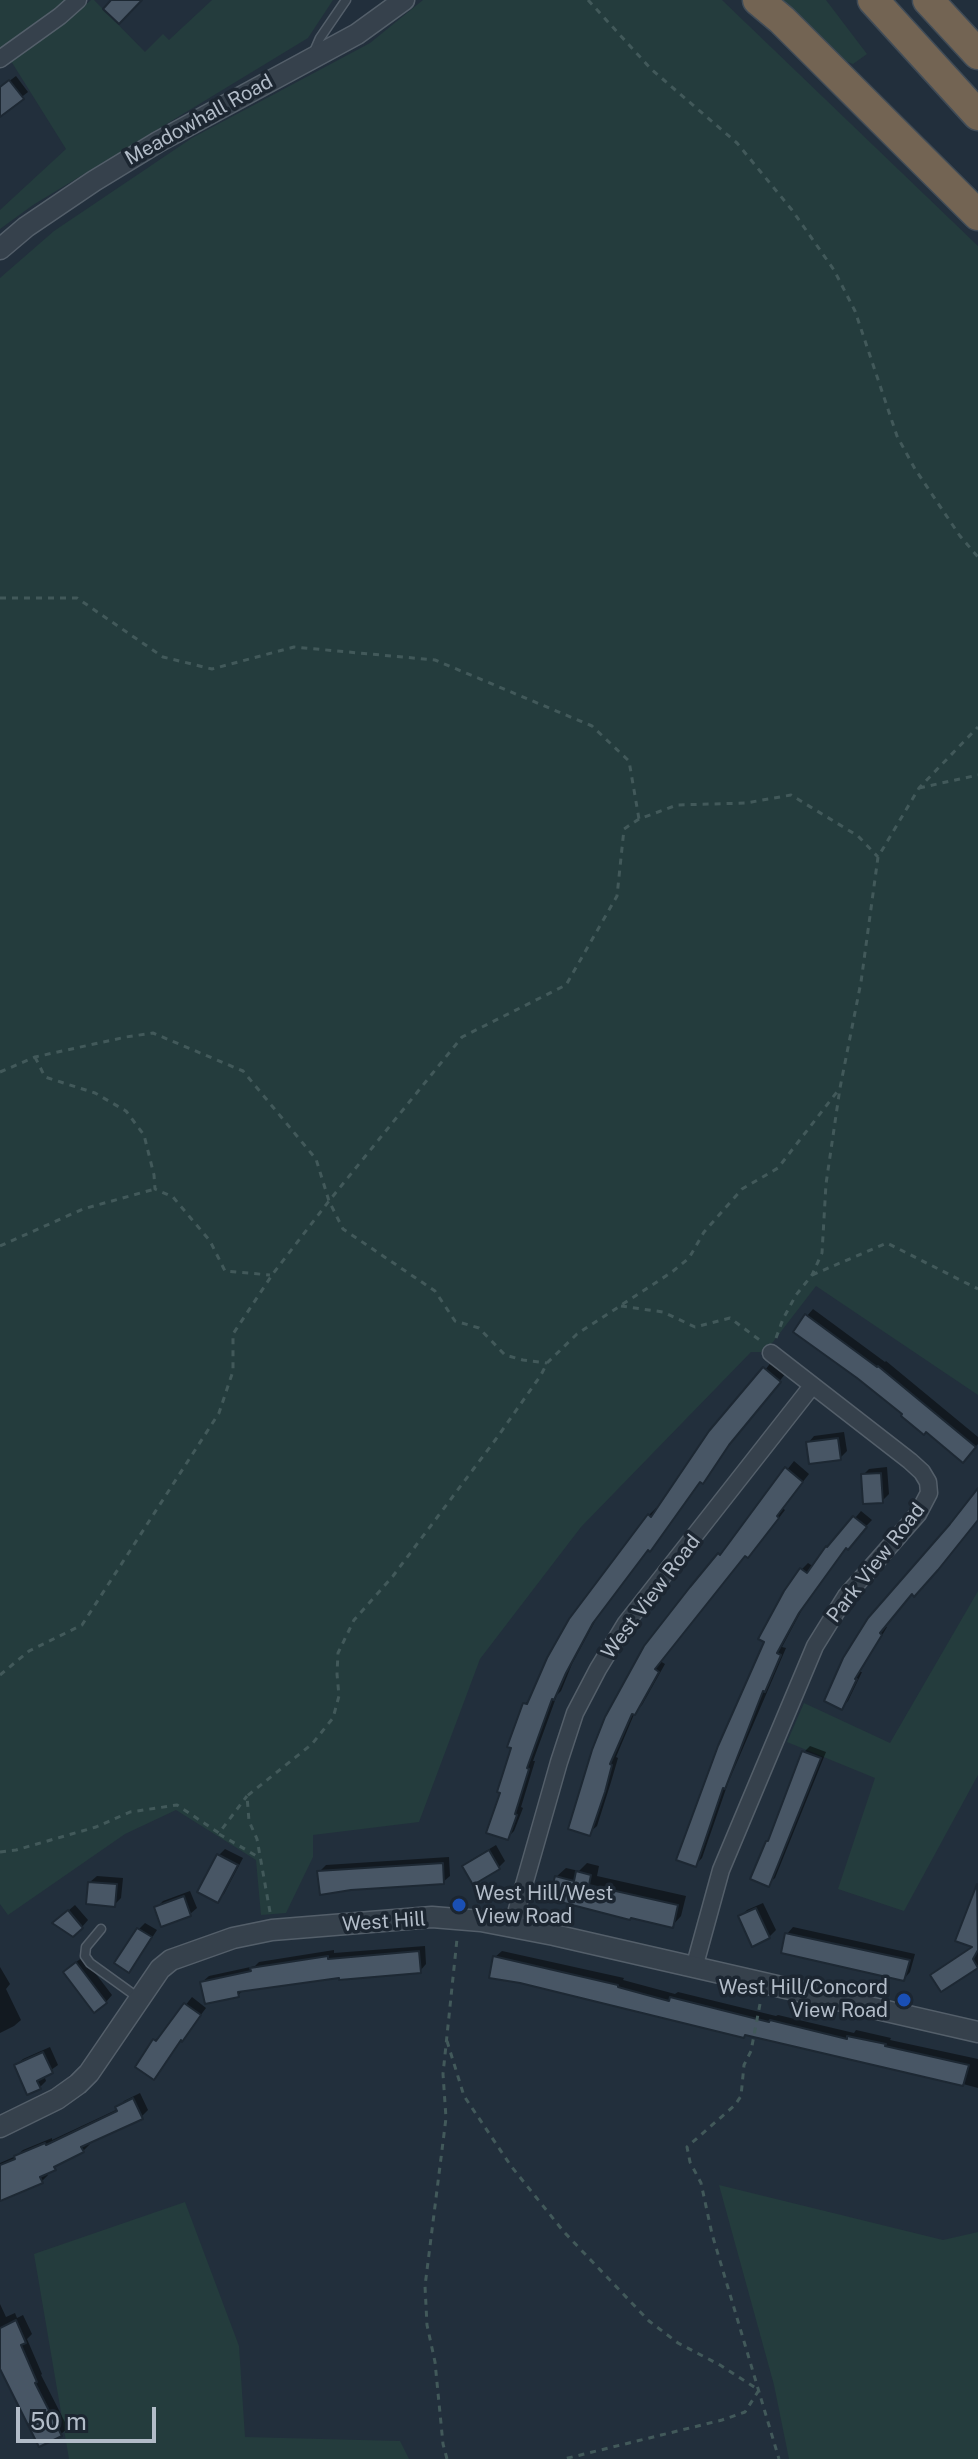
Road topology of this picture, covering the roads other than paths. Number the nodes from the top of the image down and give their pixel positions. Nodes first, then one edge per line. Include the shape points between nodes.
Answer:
1 (78, 0) edge
2 (346, 0) edge
3 (404, 0) edge
4 (758, 0) edge
5 (873, 0) edge
6 (928, 0) edge
7 (978, 54) edge
8 (311, 58) junction
9 (0, 59) edge
10 (978, 115) edge
11 (978, 215) edge
12 (0, 249) edge
13 (771, 1353) road end
14 (812, 1386) junction
15 (512, 1927) junction
16 (101, 1929) dead end
17 (694, 1968) junction
18 (140, 1999) junction
19 (978, 2032) edge
20 (0, 2127) edge

1 - 9 street
2 - 8 lane
3 - 8 street, Meadowhall Road
4 - 11 highway
5 - 10 highway
6 - 7 highway
8 - 12 street, Meadowhall Road via 94,181
13 - 14 street, Park View Road
14 - 15 street, West View Road via 626,1623 598,1669 575,1713
14 - 17 street, Park View Road via 910,1461 928,1482 929,1493 918,1514 846,1596 815,1646 721,1870
15 - 17 street, West Hill
15 - 18 street, West Hill via 432,1917 272,1930 171,1960
16 - 18 lane via 85,1956
17 - 19 street, West Hill
18 - 20 street, West Hill via 78,2084

